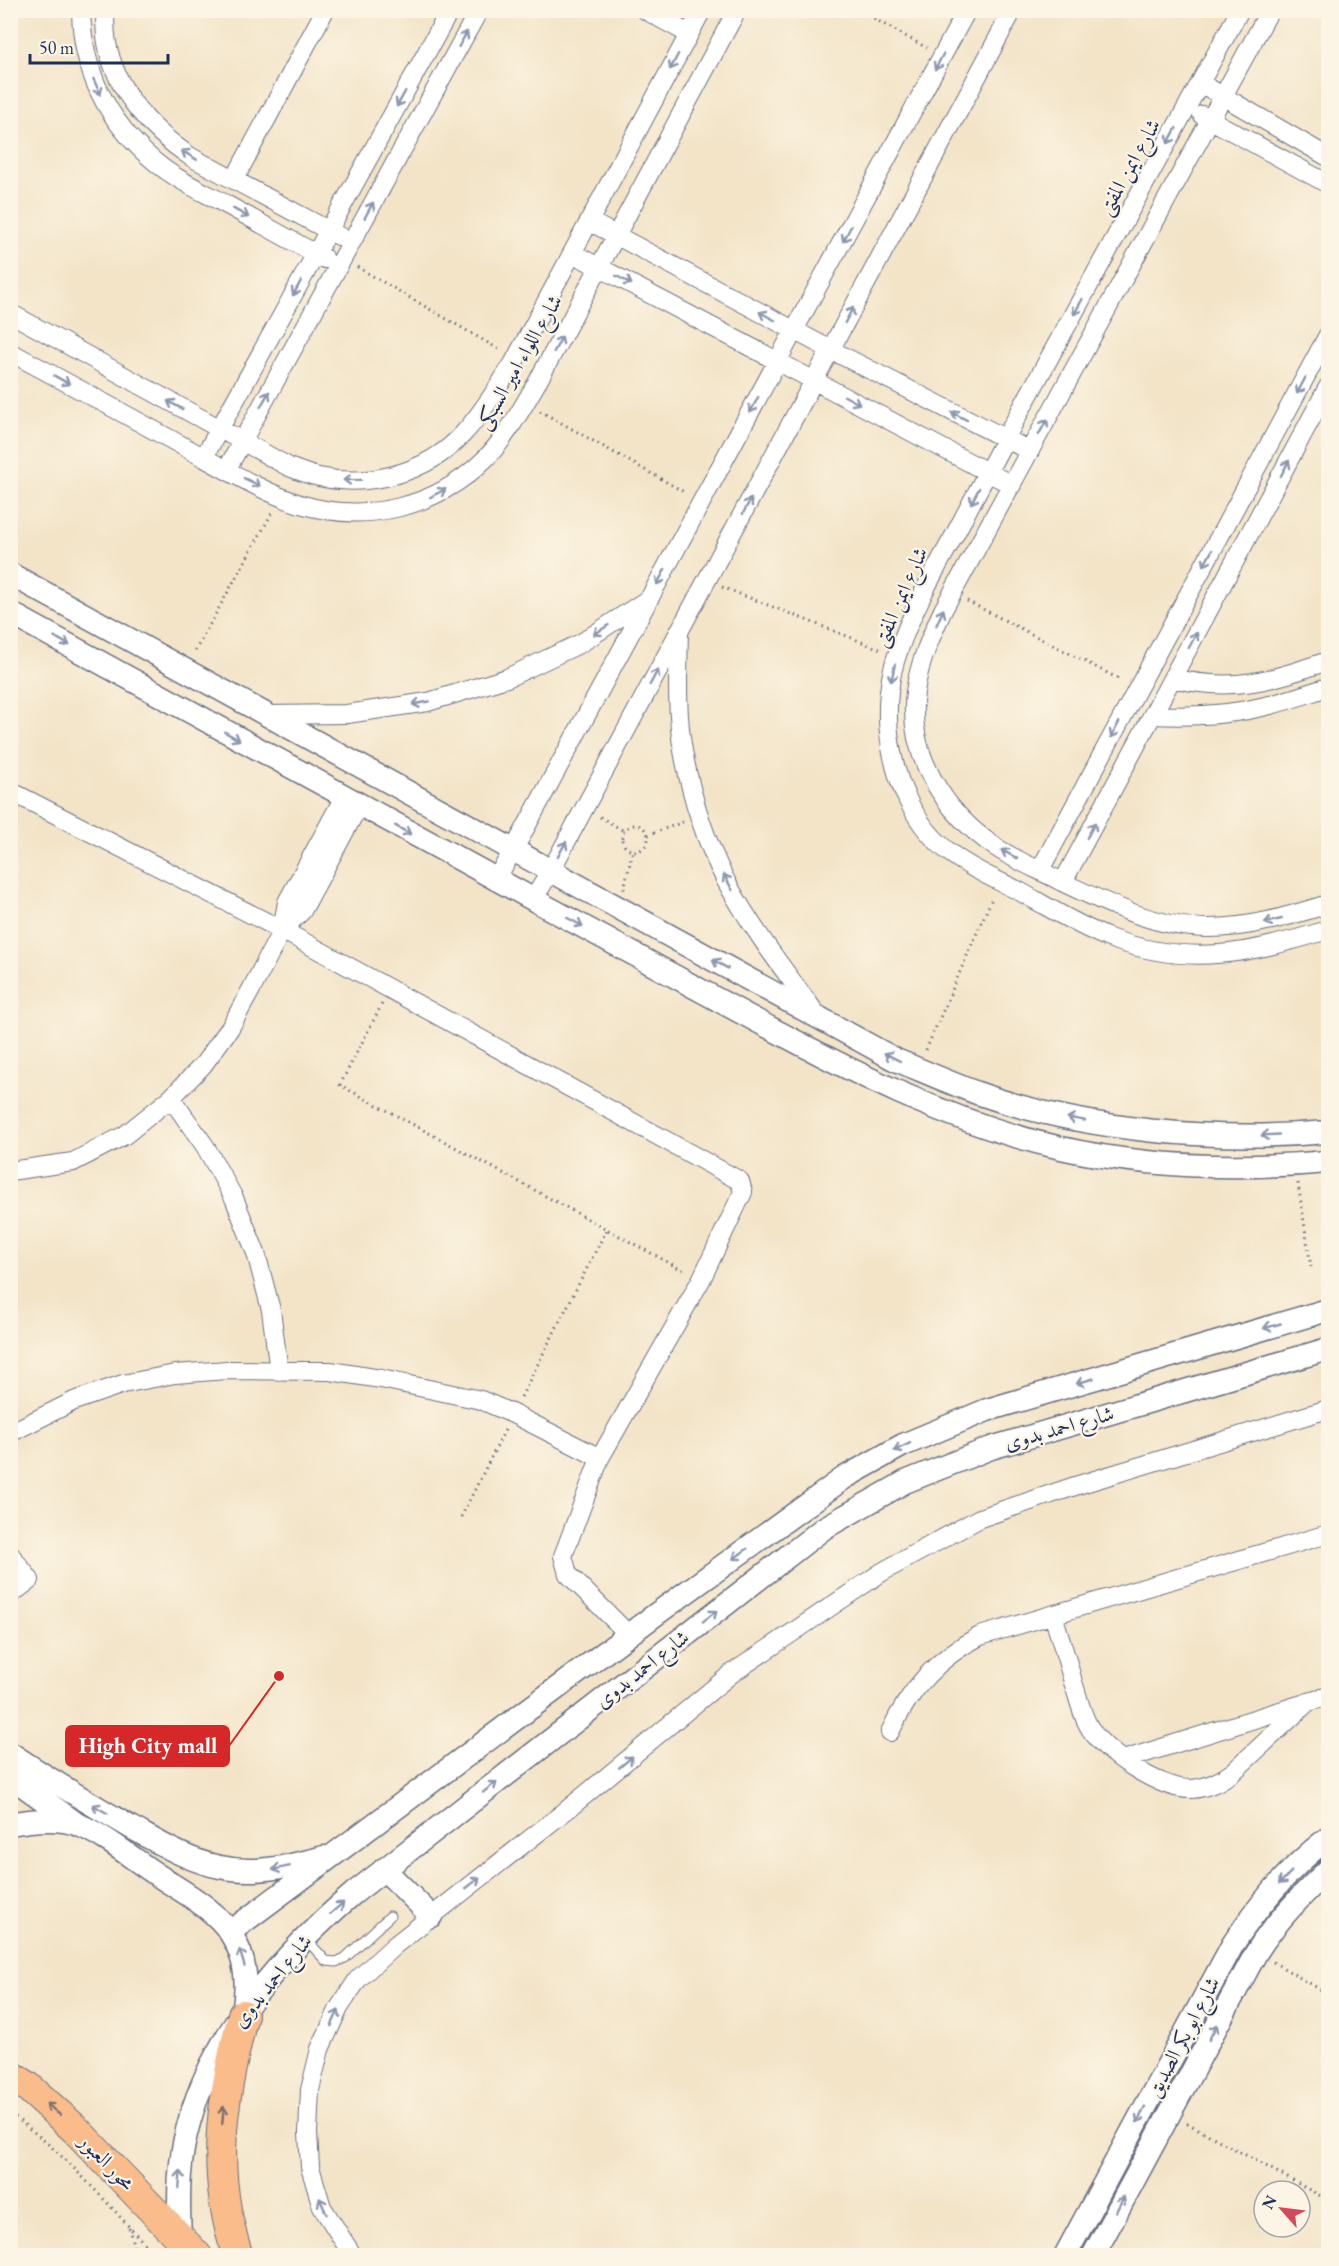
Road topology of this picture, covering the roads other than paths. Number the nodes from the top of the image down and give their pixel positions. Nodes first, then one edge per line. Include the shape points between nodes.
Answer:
1 (81, 10) edge
2 (105, 10) edge
3 (325, 10) edge
4 (450, 10) edge
5 (479, 10) edge
6 (645, 10) edge
7 (737, 10) edge
8 (967, 10) edge
9 (1013, 10) edge
10 (1240, 10) edge
11 (1270, 10) edge
12 (701, 11) edge
13 (689, 34) junction
14 (1200, 82) junction
15 (1224, 95) junction
16 (1187, 108) junction
17 (1211, 120) junction
18 (1329, 157) edge
19 (234, 180) junction
20 (1329, 184) edge
21 (589, 221) junction
22 (329, 230) junction
23 (616, 235) junction
24 (351, 242) junction
25 (572, 253) junction
26 (316, 254) junction
27 (340, 263) junction
28 (599, 267) junction
29 (10, 313) edge
30 (794, 331) junction
31 (1329, 335) edge
32 (831, 350) junction
33 (10, 352) edge
34 (778, 361) junction
35 (514, 362) junction
36 (814, 380) junction
37 (538, 381) junction
38 (1329, 387) edge
39 (220, 429) junction
40 (1005, 439) junction
41 (242, 441) junction
42 (1030, 451) junction
43 (204, 457) junction
44 (226, 469) junction
45 (988, 472) junction
46 (1012, 485) junction
47 (10, 574) edge
48 (650, 598) junction
49 (10, 613) edge
50 (679, 630) junction
51 (1329, 661) edge
52 (1173, 678) junction
53 (1329, 687) edge
54 (266, 715) junction
55 (1153, 715) junction
56 (10, 791) edge
57 (352, 801) junction
58 (513, 851) junction
59 (1040, 870) junction
60 (550, 872) junction
61 (495, 880) junction
62 (1063, 882) junction
63 (533, 900) junction
64 (1329, 904) edge
65 (282, 930) junction
66 (1329, 930) edge
67 (819, 1018) junction
68 (171, 1098) junction
69 (1329, 1132) edge
70 (1329, 1162) edge
71 (10, 1171) edge
72 (1329, 1310) edge
73 (1329, 1348) edge
74 (279, 1371) junction
75 (1329, 1409) edge
76 (10, 1433) edge
77 (600, 1458) junction
78 (1329, 1534) edge
79 (10, 1554) edge
80 (10, 1595) edge
81 (1053, 1615) junction
82 (628, 1635) junction
83 (1329, 1696) edge
84 (1308, 1702) junction
85 (890, 1732) dead end
86 (10, 1753) edge
87 (1123, 1760) junction
88 (10, 1776) edge
89 (10, 1824) edge
90 (78, 1824) junction
91 (1329, 1838) edge
92 (338, 1854) junction
93 (384, 1869) junction
94 (1329, 1870) edge
95 (390, 1916) dead end
96 (431, 1916) junction
97 (230, 1932) junction
98 (304, 1938) junction
99 (243, 2015) junction
100 (10, 2075) edge
101 (189, 2246) edge
102 (238, 2256) edge
103 (353, 2256) edge
104 (1065, 2256) edge
105 (1093, 2256) edge

1 -> 26 street via 82,36 99,93 134,141 155,162 180,178
19 -> 2 street via 191,157 149,124 117,76 106,43
3 - 19 street
4 -> 22 street
24 -> 5 street
6 - 13 street
7 - 23 street, شارع اللواء امير السبكى
8 -> 30 street
32 -> 9 street
10 - 14 street, شارع ايمن المفتى
11 - 15 street
12 - 13 street, شارع اللواء امير السبكى
13 -> 21 street, شارع اللواء امير السبكى
14 - 15 street
14 - 16 street, شارع ايمن المفتى
15 - 17 street
15 - 18 street
16 - 17 street
16 -> 40 street, شارع ايمن المفتى
17 - 20 street
42 -> 17 street
19 - 22 street
21 - 23 street
21 - 25 street, شارع اللواء امير السبكى
22 - 24 street
22 - 26 street
23 - 28 street, شارع اللواء امير السبكى
30 -> 23 street
24 - 27 street
25 - 28 street
25 - 35 street, شارع اللواء امير السبكى
26 - 27 street
26 -> 39 street
41 -> 27 street
28 -> 34 street
37 -> 28 street, شارع اللواء امير السبكى
39 -> 29 street, شارع اللواء امير السبكى
30 - 32 street
30 - 34 street
31 -> 59 street
32 - 36 street
40 -> 32 street
33 -> 43 street, شارع اللواء امير السبكى
34 - 36 street
34 -> 48 street
35 - 37 street
35 -> 41 street, شارع اللواء امير السبكى via 462,436 437,456 380,479 318,477 289,467
36 -> 45 street
50 -> 36 street
44 -> 37 street, شارع اللواء امير السبكى via 298,503 331,512 365,513 398,508 460,481 486,459
52 -> 38 street
39 - 41 street, شارع اللواء امير السبكى
39 - 43 street
40 - 42 street
40 - 45 street, شارع ايمن المفتى
41 - 44 street
42 - 46 street
43 - 44 street, شارع اللواء امير السبكى
45 - 46 street
45 -> 66 street, شارع ايمن المفتى via 918,603 897,655 889,689 888,730 896,771 908,803 927,831 952,855 999,881 1107,938 1149,950 1191,956 1234,954
59 -> 46 street via 996,848 950,807 933,782 921,753 915,723 915,692 925,650
47 - 54 street
48 -> 54 street via 581,643 507,678 428,702 348,714
48 - 58 street
49 -> 57 street
60 -> 50 street
67 -> 50 street via 768,948 726,881 710,847 683,755 678,694
51 - 52 street via 1268,681 1242,685 1215,686
52 - 55 street
53 - 55 street via 1239,712
54 - 58 street
62 -> 55 street
56 - 65 street
57 -> 61 street
57 - 65 street via 287,903
58 - 60 street
58 - 61 street
59 - 62 street
60 - 63 street
67 -> 60 street
61 - 63 street
64 -> 62 street via 1276,921 1207,928 1138,916
63 -> 70 street via 836,1064 995,1129 1061,1148 1132,1161 1203,1167
65 - 68 street via 230,1028
65 - 77 street via 740,1181 743,1192 701,1280
69 -> 67 street via 1193,1135 1063,1117 978,1093 918,1069
68 - 71 street via 124,1135 73,1162
68 - 74 street via 206,1146 252,1242 271,1310
72 -> 82 street, شارع احمد بدوى via 987,1410 903,1446 844,1478
93 -> 73 street, شارع احمد بدوى via 824,1528 905,1482 991,1448
74 - 76 street via 175,1374 123,1384 74,1401
74 - 77 street via 330,1371 480,1400
96 -> 75 street via 731,1674 892,1566 980,1518
77 - 82 street via 563,1556 564,1566
78 - 81 street
79 - 80 street via 30,1580
81 - 85 street via 980,1636 949,1654 920,1680
81 - 87 street via 1088,1726 1097,1740
82 - 92 street, شارع احمد بدوى
83 - 84 street
84 - 87 street
84 - 87 street via 1233,1772 1205,1787 1174,1787
92 -> 86 street via 274,1870 220,1868 165,1847
88 - 90 street
89 - 90 street via 46,1820
90 - 97 street via 210,1911
91 -> 104 street, شارع ابو بكر الصديق via 1270,1893 1239,1935
92 - 97 street, شارع احمد بدوى
93 - 96 street
98 -> 93 street, شارع احمد بدوى
105 -> 94 street, شارع ابو بكر الصديق via 1256,1953 1290,1907
95 - 98 lane via 336,1962 326,1961
103 -> 96 street via 322,2207 310,2167 310,2090 320,2049 358,1979
99 -> 97 street via 246,1972
98 - 99 street, شارع احمد بدوى
101 -> 99 street, شارع احمد بدوى via 179,2188 189,2120 220,2047
102 -> 99 highway via 227,2214 221,2136 224,2097
101 -> 100 highway, محور العبور via 75,2129

